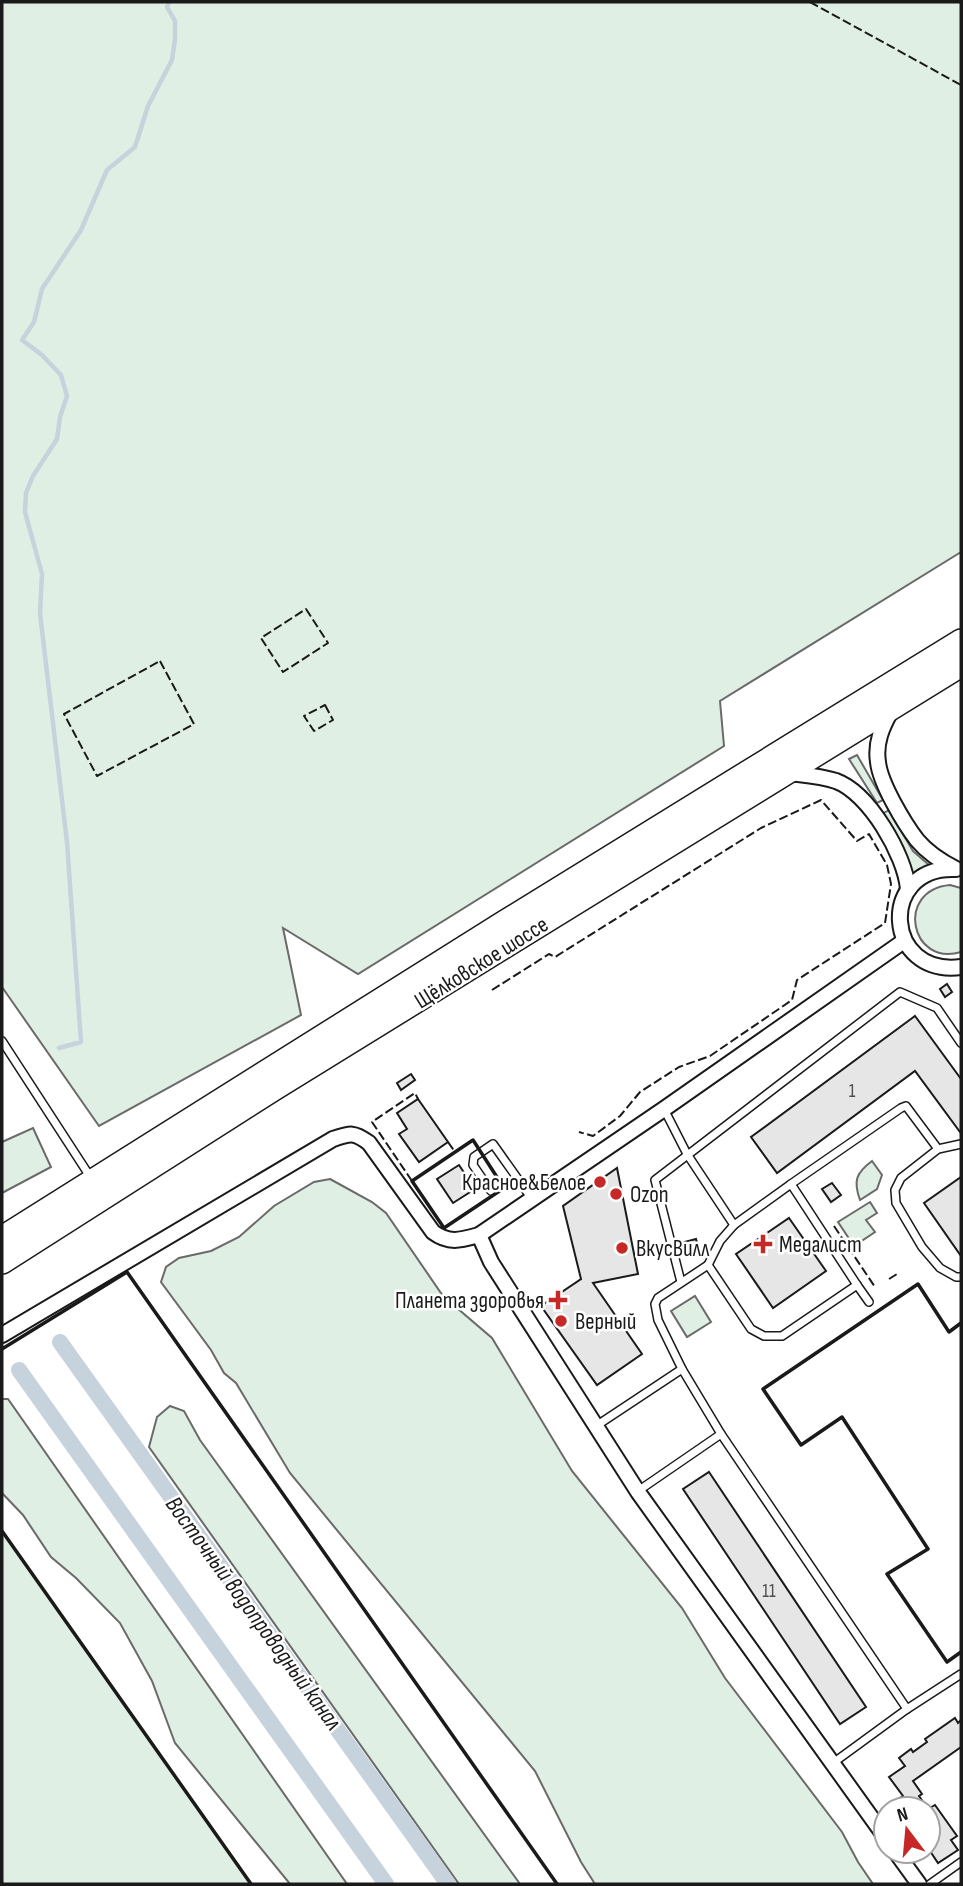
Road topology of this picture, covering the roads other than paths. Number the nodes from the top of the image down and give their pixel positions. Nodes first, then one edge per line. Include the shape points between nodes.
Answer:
1 (961, 641) edge
2 (961, 665) edge
3 (893, 708) junction
4 (788, 773) junction
5 (958, 870) edge
6 (908, 889) junction
7 (904, 941) junction
8 (961, 967) edge
9 (2, 1041) edge
10 (961, 1043) edge
11 (664, 1109) junction
12 (961, 1144) edge
13 (938, 1149) junction
14 (687, 1154) junction
15 (93, 1181) junction
16 (791, 1184) junction
17 (491, 1191) dead end
18 (531, 1199) junction
19 (734, 1225) junction
20 (479, 1235) junction
21 (2, 1238) edge
22 (2, 1262) edge
23 (708, 1265) junction
24 (961, 1278) edge
25 (681, 1282) junction
26 (857, 1285) junction
27 (869, 1302) dead end
28 (2, 1335) edge
29 (682, 1369) junction
30 (595, 1426) junction
31 (721, 1434) junction
32 (638, 1492) junction
33 (961, 1674) edge
34 (907, 1709) junction
35 (833, 1763) junction
36 (872, 1819) edge
37 (961, 1862) edge
38 (905, 1865) edge
39 (919, 1884) edge
40 (930, 1884) edge

1 - 15 main road, Щёлковское шоссе
2 - 3 main road, Щёлковское шоссе
3 - 4 main road, Щёлковское шоссе
3 - 5 street via 878,746 880,775 917,841
4 - 6 street via 837,781 854,790 874,812 900,858
4 - 22 main road, Щёлковское шоссе via 275,1088
5 - 6 street via 929,873
6 - 7 street via 899,915
7 - 8 street via 927,964
7 - 11 street
9 - 15 lane
10 - 14 lane via 937,1008 900,992
11 - 14 lane
11 - 18 street
12 - 13 lane
13 - 16 lane via 906,1106
13 - 24 lane via 901,1178 895,1190 896,1203 940,1268
14 - 19 lane
14 - 25 lane via 655,1180
15 - 21 main road, Щёлковское шоссе
16 - 19 lane
16 - 26 lane
17 - 18 lane via 472,1161 493,1144
18 - 20 street
19 - 23 lane
20 - 28 street via 457,1241 433,1232 369,1143 348,1133
20 - 30 street via 491,1262
23 - 25 lane
23 - 26 lane via 751,1329 764,1336 782,1336
25 - 29 lane via 655,1304
26 - 27 lane
29 - 30 lane
29 - 31 lane
30 - 32 street
31 - 32 lane
31 - 34 lane
32 - 35 street
33 - 34 lane
34 - 35 lane
35 - 36 street
37 - 40 lane
38 - 39 street

